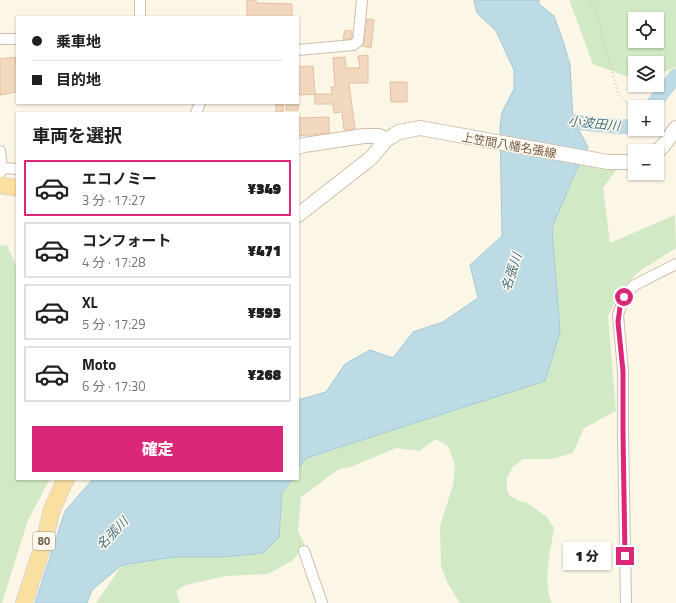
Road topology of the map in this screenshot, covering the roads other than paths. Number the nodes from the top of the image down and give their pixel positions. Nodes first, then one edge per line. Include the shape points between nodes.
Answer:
1 (140, 0) edge
2 (362, 0) edge
3 (140, 16) edge
4 (0, 39) edge
5 (16, 39) edge
6 (299, 50) edge
7 (676, 128) edge
8 (386, 140) junction
9 (664, 145) edge
10 (299, 147) edge
11 (0, 151) edge
12 (628, 162) edge
13 (16, 168) edge
14 (1, 176) edge
15 (16, 187) edge
16 (299, 214) edge
17 (676, 264) edge
18 (66, 480) edge
19 (304, 551) dead end
20 (24, 603) edge
21 (322, 603) edge
22 (626, 603) edge

1 - 3 street
2 - 6 street via 358,41 354,45
4 - 5 street
7 - 9 main road
8 - 10 main road via 379,136 364,136
8 - 12 main road, 上笠間八幡名張線 via 400,132 420,128 608,162
8 - 16 main road, 上笠間八幡名張線 via 371,158
11 - 14 street
13 - 14 street via 8,168
14 - 15 main road
17 - 22 street via 633,286 624,297 618,315 623,371
18 - 20 main road, 80 via 52,509 45,540
19 - 21 street

